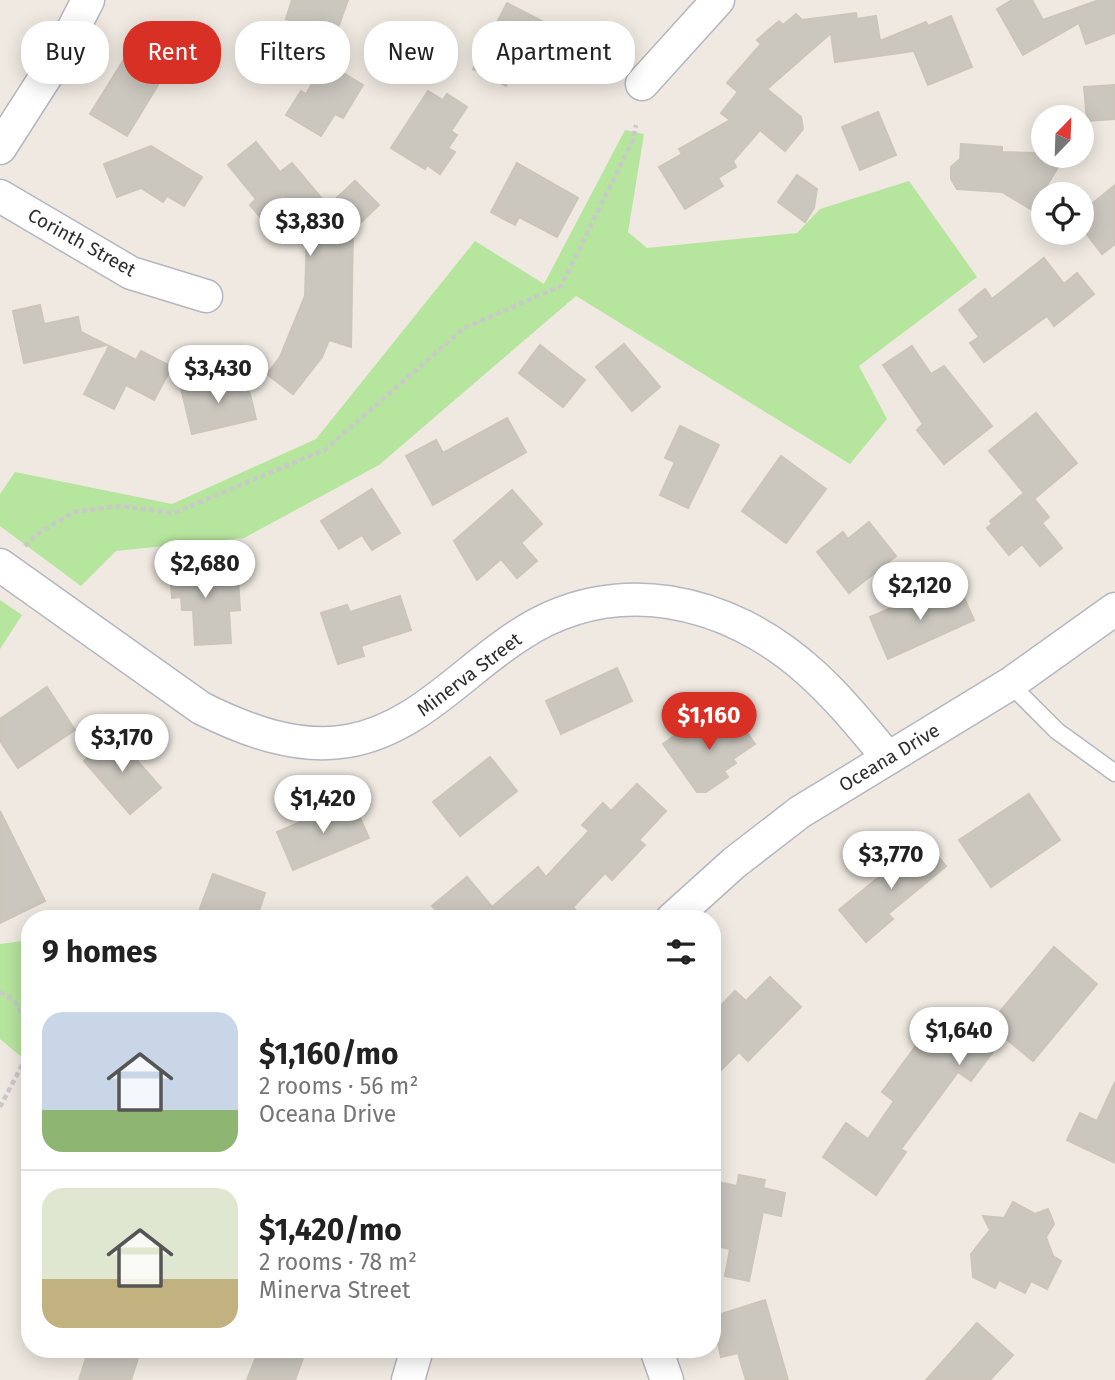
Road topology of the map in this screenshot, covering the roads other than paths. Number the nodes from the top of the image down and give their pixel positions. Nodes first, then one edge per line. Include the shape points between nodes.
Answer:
1 (88, 0) edge
2 (718, 0) edge
3 (642, 84) dead end
4 (0, 148) edge
5 (0, 196) edge
6 (206, 296) dead end
7 (9, 558) edge
8 (1115, 609) edge
9 (1010, 684) junction
10 (888, 758) junction
11 (1115, 774) edge
12 (682, 910) edge
13 (414, 1358) edge
14 (659, 1358) edge
15 (408, 1380) edge
16 (667, 1380) edge

1 - 4 street via 62,51
2 - 3 street
5 - 6 street, Corinth Street via 131,272
7 - 10 street, Minerva Street via 201,708 272,737 309,743 347,742 372,735 435,701 519,635 590,604 629,599 708,610 748,628 809,671
8 - 9 street, Oceana Drive
9 - 10 street, Oceana Drive
9 - 11 lane via 1057,731
10 - 12 street, Oceana Drive via 800,812
13 - 15 street
14 - 16 street

